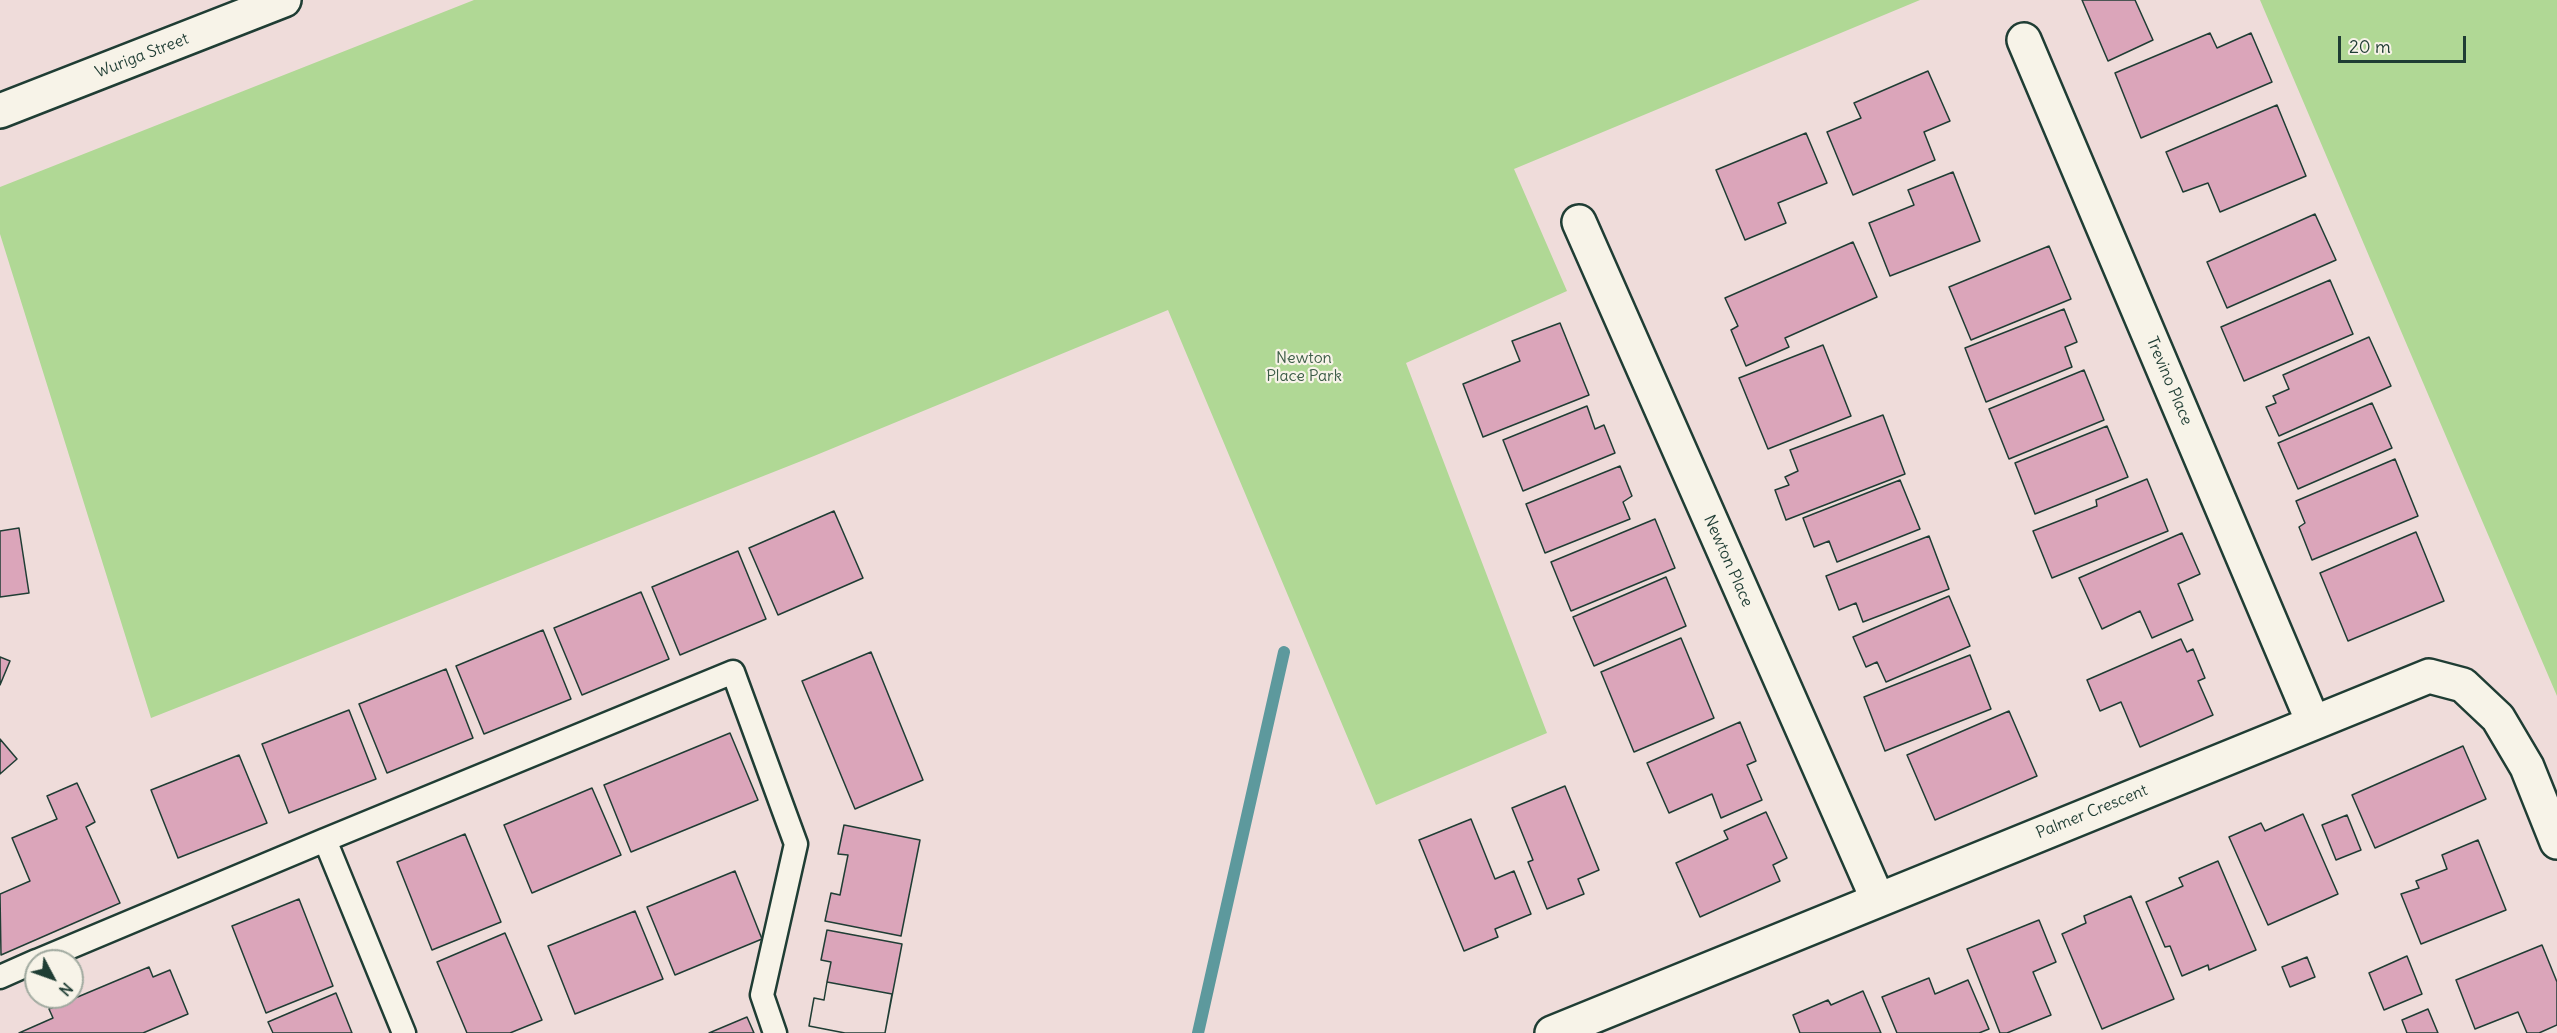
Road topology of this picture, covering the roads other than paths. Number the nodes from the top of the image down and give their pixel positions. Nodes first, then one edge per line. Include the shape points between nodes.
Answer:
1 (284, 0) edge
2 (2024, 40) dead end
3 (0, 111) edge
4 (1579, 222) dead end
5 (2313, 722) junction
6 (325, 840) junction
7 (2557, 842) edge
8 (1878, 900) junction
9 (66, 949) edge
10 (24, 967) edge
11 (0, 977) edge
12 (404, 1033) edge
13 (775, 1033) edge
14 (1552, 1033) edge

1 - 3 street, Wuriga Street
2 - 5 street, Trevino Place
4 - 8 street, Newton Place
5 - 7 street, Palmer Crescent via 2429,676 2463,685 2498,718 2516,747
5 - 8 street, Palmer Crescent
6 - 9 lane
6 - 12 lane
6 - 13 lane via 733,672 796,844 762,994
8 - 14 street, Palmer Crescent
10 - 11 lane

